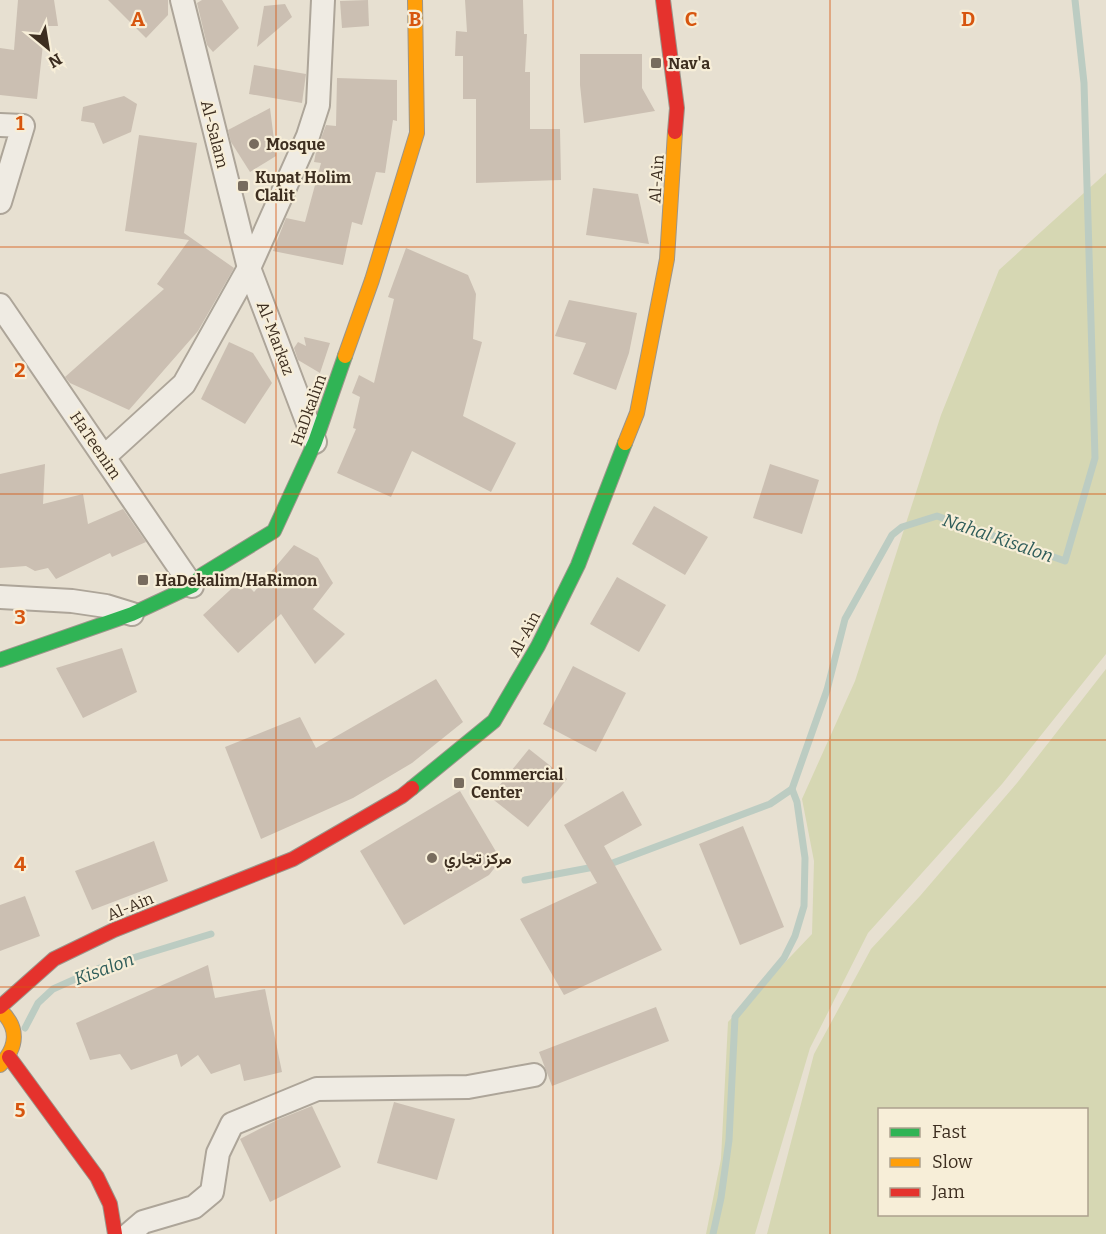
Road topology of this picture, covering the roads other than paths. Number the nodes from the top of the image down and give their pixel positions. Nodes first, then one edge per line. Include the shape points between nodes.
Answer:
1 (182, 0) edge
2 (323, 0) edge
3 (415, 0) edge
4 (663, 0) edge
5 (0, 125) edge
6 (0, 202) edge
7 (249, 268) junction
8 (0, 304) edge
9 (315, 442) junction
10 (104, 457) junction
11 (192, 586) junction
12 (0, 597) edge
13 (132, 615) junction
14 (0, 660) edge
15 (0, 1008) edge
16 (5, 1061) edge
17 (534, 1075) dead end
18 (115, 1234) edge
19 (129, 1234) edge

1 - 7 street, Al-Salam
2 - 7 street via 318,105 309,136
3 - 9 street, HaDkalim via 417,133 372,280
4 - 15 street, Al-Ain via 677,108 667,259 638,413 578,566 538,646 494,720 402,796 293,859 114,930 54,959
5 - 6 street via 23,126
7 - 9 street, Al-Markaz
7 - 10 street via 184,384
8 - 10 street, HaTeenim
9 - 11 street, HaDkalim via 274,531
10 - 11 street, HaTeenim
11 - 13 street, HaDkalim
12 - 13 street via 95,604
13 - 14 street, HaDkalim
15 - 16 street via 15,1030 15,1042
16 - 18 street via 96,1175 110,1202
17 - 19 street via 468,1087 317,1089 232,1124 218,1153 212,1191 194,1207 143,1222

